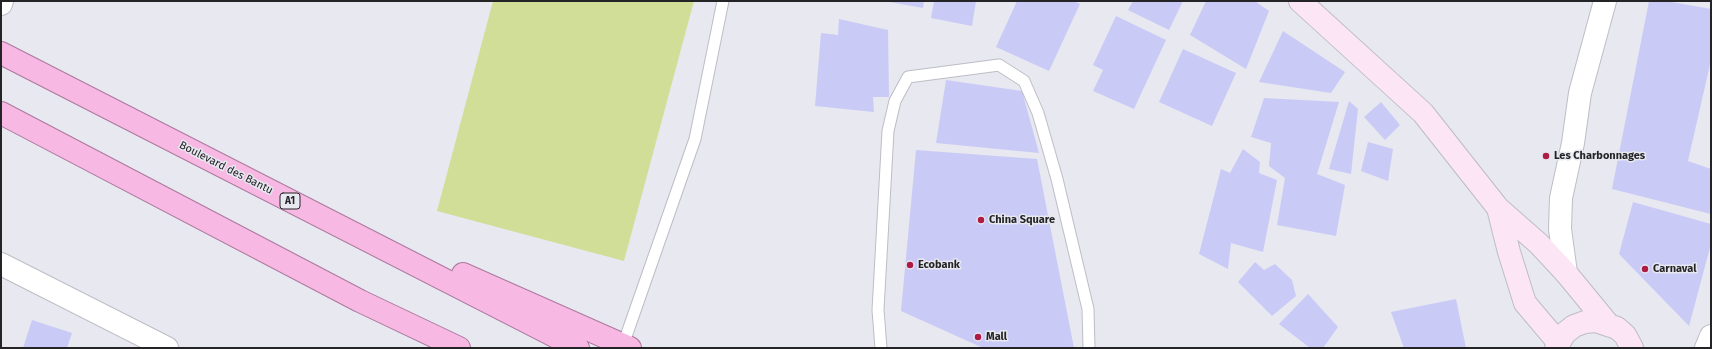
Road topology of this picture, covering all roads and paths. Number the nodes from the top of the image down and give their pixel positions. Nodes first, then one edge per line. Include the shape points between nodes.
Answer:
1 (723, 1) edge
2 (1300, 1) edge
3 (1605, 1) edge
4 (1, 53) edge
5 (1, 113) edge
6 (1498, 208) junction
7 (384, 249) junction
8 (1, 264) edge
9 (1566, 273) junction
10 (360, 301) junction
11 (1608, 324) junction
12 (1711, 336) edge
13 (1557, 345) edge
14 (626, 346) edge
15 (167, 348) edge
16 (426, 348) edge
17 (459, 348) edge
18 (578, 348) edge
19 (881, 348) edge
20 (1088, 348) edge
21 (1632, 348) edge
22 (1706, 348) edge

1 - 14 lane via 695,139
2 - 6 main road via 1423,113
3 - 9 street via 1580,93 1574,143 1561,198 1560,229
4 - 7 highway, Boulevard des Bantu / A1
5 - 10 highway
6 - 9 main road via 1539,244
6 - 13 main road via 1525,303
7 - 14 highway via 464,274
7 - 18 highway, Boulevard des Bantu / A1
8 - 15 street
9 - 11 main road
10 - 16 highway
10 - 17 highway
11 - 13 main road via 1585,322 1574,326 1565,333
11 - 21 main road via 1625,335
12 - 22 street
19 - 20 lane via 878,310 888,131 895,101 908,77 999,65 1024,81 1038,113 1057,179 1088,309

